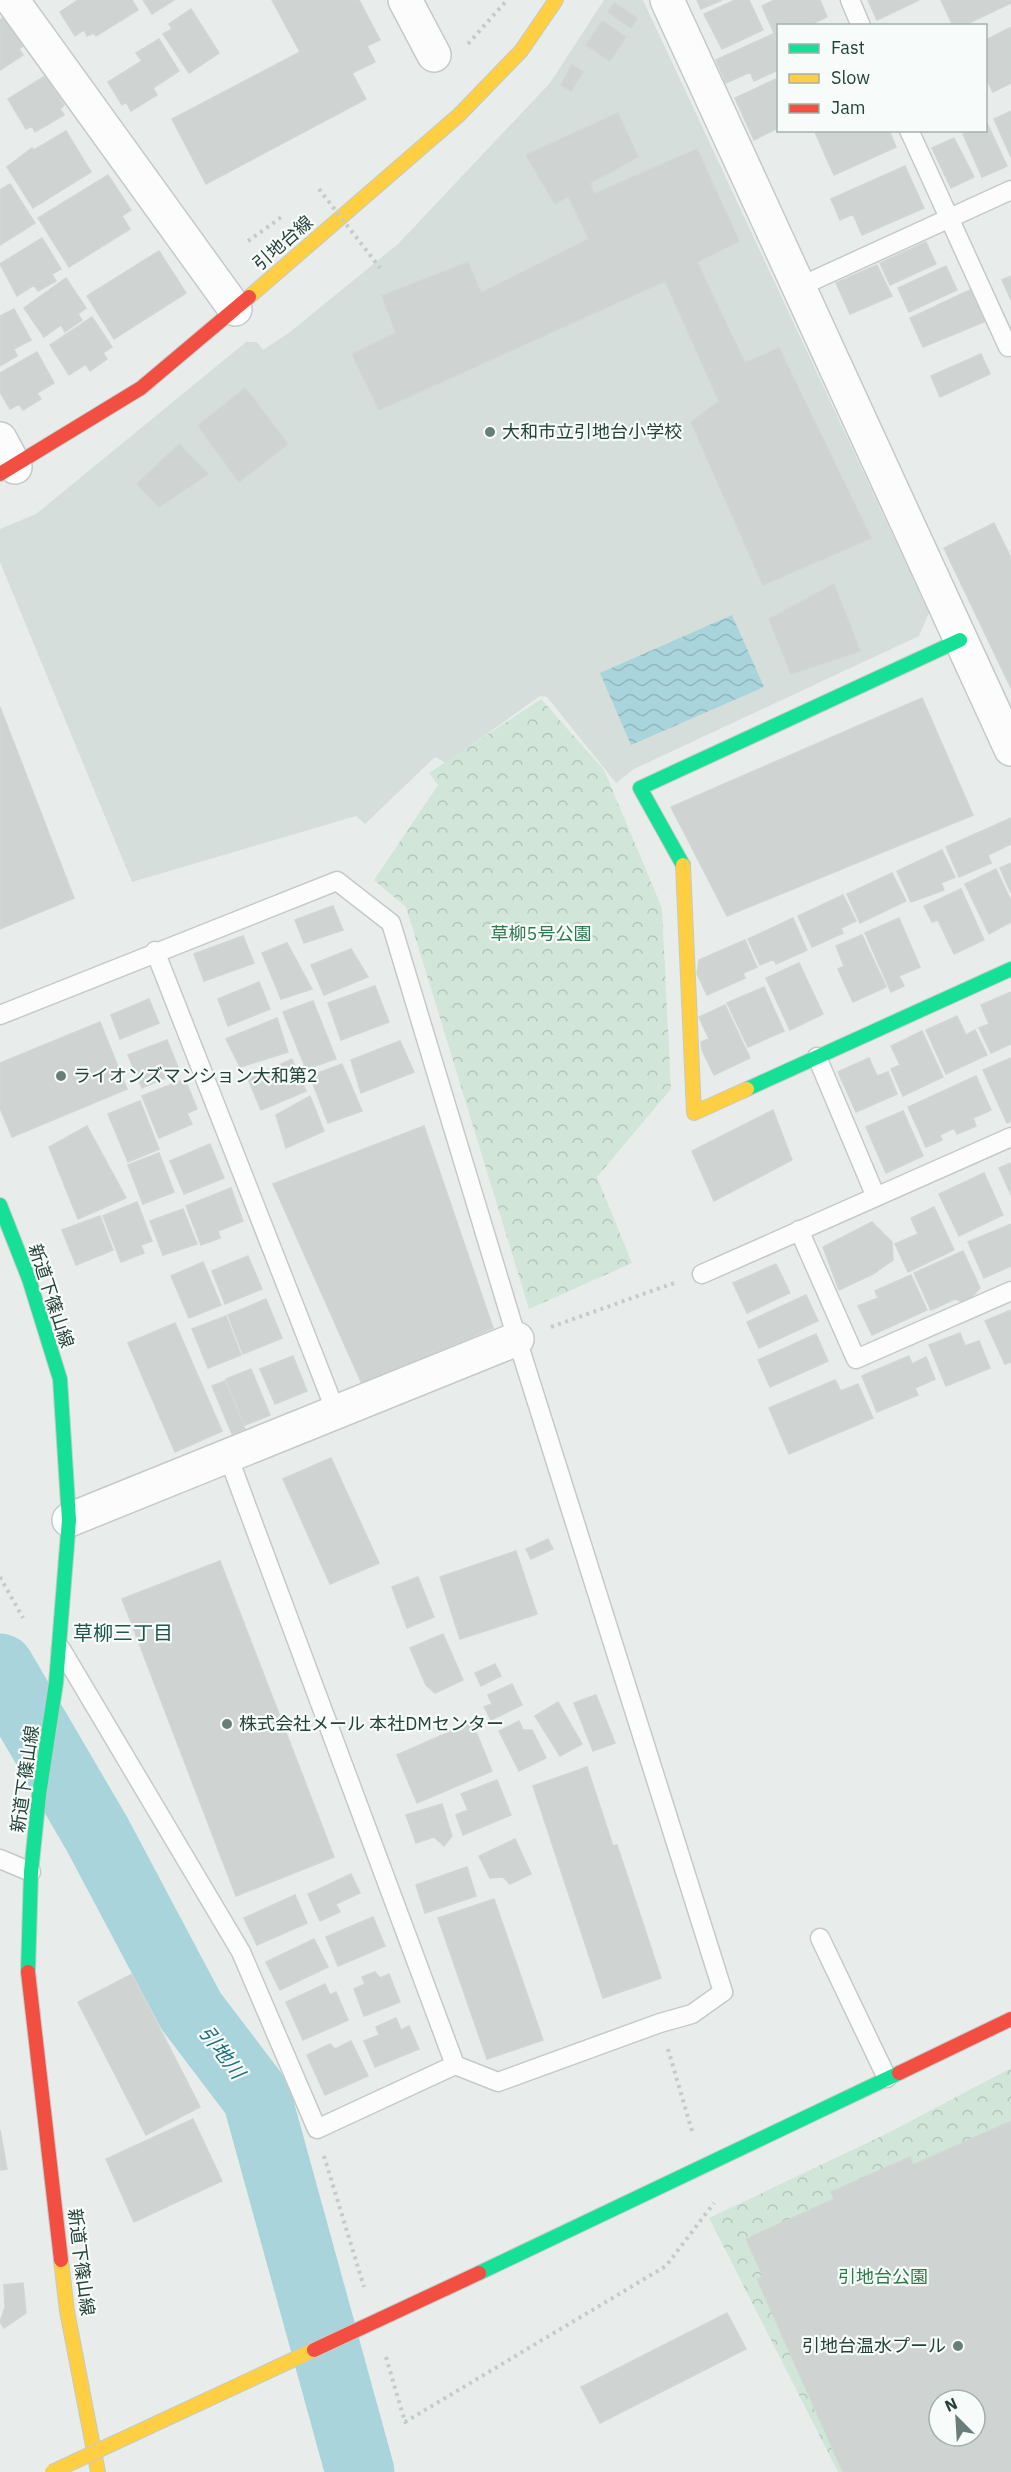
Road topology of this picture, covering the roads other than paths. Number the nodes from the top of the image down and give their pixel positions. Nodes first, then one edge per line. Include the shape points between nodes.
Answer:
1 (12, 0) edge
2 (405, 0) edge
3 (556, 0) edge
4 (667, 0) edge
5 (849, 0) edge
6 (860, 24) edge
7 (449, 52) road end
8 (910, 132) edge
9 (1011, 190) edge
10 (949, 218) junction
11 (799, 287) junction
12 (235, 309) junction
13 (1008, 347) dead end
14 (5, 460) edge
15 (960, 640) junction
16 (1011, 749) edge
17 (155, 951) junction
18 (1011, 969) edge
19 (0, 1015) edge
20 (817, 1057) junction
21 (1011, 1137) edge
22 (876, 1197) junction
23 (0, 1205) edge
24 (799, 1230) junction
25 (702, 1274) road end
26 (1011, 1291) edge
27 (517, 1339) junction
28 (336, 1412) junction
29 (228, 1456) junction
30 (69, 1520) junction
31 (59, 1645) junction
32 (0, 1859) edge
33 (32, 1872) junction
34 (820, 1938) dead end
35 (1011, 2019) edge
36 (455, 2065) junction
37 (887, 2078) junction
38 (52, 2472) edge
39 (98, 2472) edge

1 - 12 street
2 - 7 street
3 - 12 street, 引地台線 via 521,51 459,115
4 - 11 street
5 - 6 lane
8 - 10 lane
9 - 10 lane
10 - 11 lane
10 - 13 lane
11 - 15 street
12 - 14 street, 引地台線 via 141,388
15 - 16 street
15 - 20 street via 640,788 683,861 694,1113
17 - 19 lane
17 - 27 lane via 337,881 391,923
17 - 28 lane
18 - 20 street
20 - 22 lane
21 - 22 lane
22 - 24 lane
23 - 30 street, 新道下篠山線 via 29,1279 60,1379
24 - 25 lane
24 - 26 lane via 856,1359
27 - 28 street
27 - 36 lane via 723,1992 692,2014 498,2082
28 - 29 street
29 - 30 street
29 - 36 lane
30 - 31 street, 新道下篠山線
31 - 33 street, 新道下篠山線
31 - 36 lane via 241,1952 317,2129
32 - 33 lane
33 - 39 street, 新道下篠山線 via 28,1970 68,2311
34 - 37 lane
35 - 37 street
37 - 38 street, bridge

